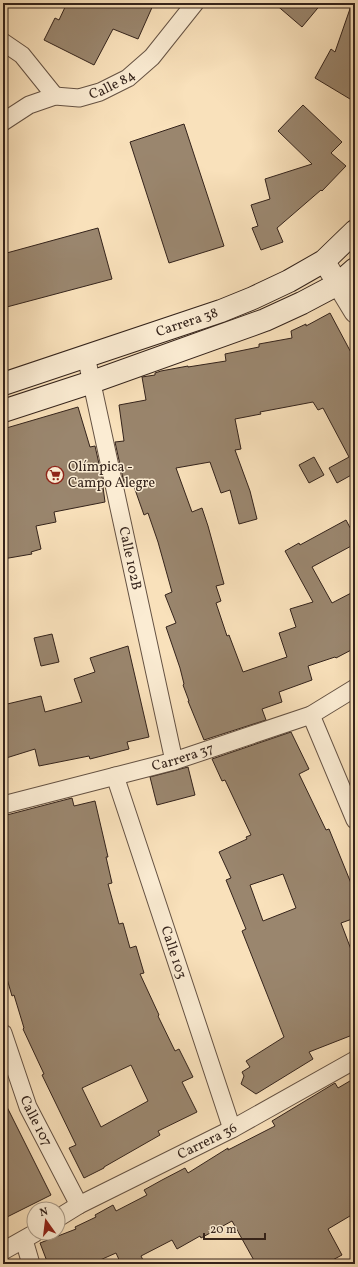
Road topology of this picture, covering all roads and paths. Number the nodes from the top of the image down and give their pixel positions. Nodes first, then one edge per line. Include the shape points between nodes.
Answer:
1 (195, 3) edge
2 (3, 42) edge
3 (55, 96) junction
4 (3, 122) edge
5 (355, 231) edge
6 (324, 261) junction
7 (355, 269) edge
8 (338, 284) junction
9 (355, 312) edge
10 (86, 356) junction
11 (92, 382) junction
12 (3, 384) edge
13 (3, 411) edge
14 (355, 688) edge
15 (311, 715) junction
16 (174, 761) junction
17 (115, 776) junction
18 (3, 806) edge
19 (355, 820) edge
20 (3, 1033) edge
21 (355, 1060) edge
22 (232, 1129) junction
23 (78, 1205) junction
24 (66, 1213) edge
25 (26, 1238) edge
26 (30, 1241) edge
27 (3, 1251) edge
28 (30, 1264) edge

1 - 3 street, Calle 84 via 152,57 128,78 100,92 78,98
2 - 3 street via 22,55
3 - 4 street, Calle 84 via 29,105
5 - 6 main road, Carrera 38
6 - 8 street
6 - 10 main road, Carrera 38 via 289,281 221,311
7 - 8 main road, Carrera 38
8 - 9 street
8 - 11 main road, Carrera 38 via 265,320
10 - 11 street, Calle 102B
10 - 12 main road, Carrera 38
11 - 13 main road, Carrera 38
11 - 16 street, Calle 102B
14 - 15 street, Carrera 37
15 - 16 street, Carrera 37
15 - 19 street
16 - 17 street, Carrera 37
17 - 18 street, Carrera 37
17 - 22 street, Calle 103
20 - 23 street, Calle 107 via 28,1106
21 - 22 street, Carrera 36
22 - 23 street, Carrera 36
23 - 24 street, Carrera 36
25 - 27 street
26 - 28 street

